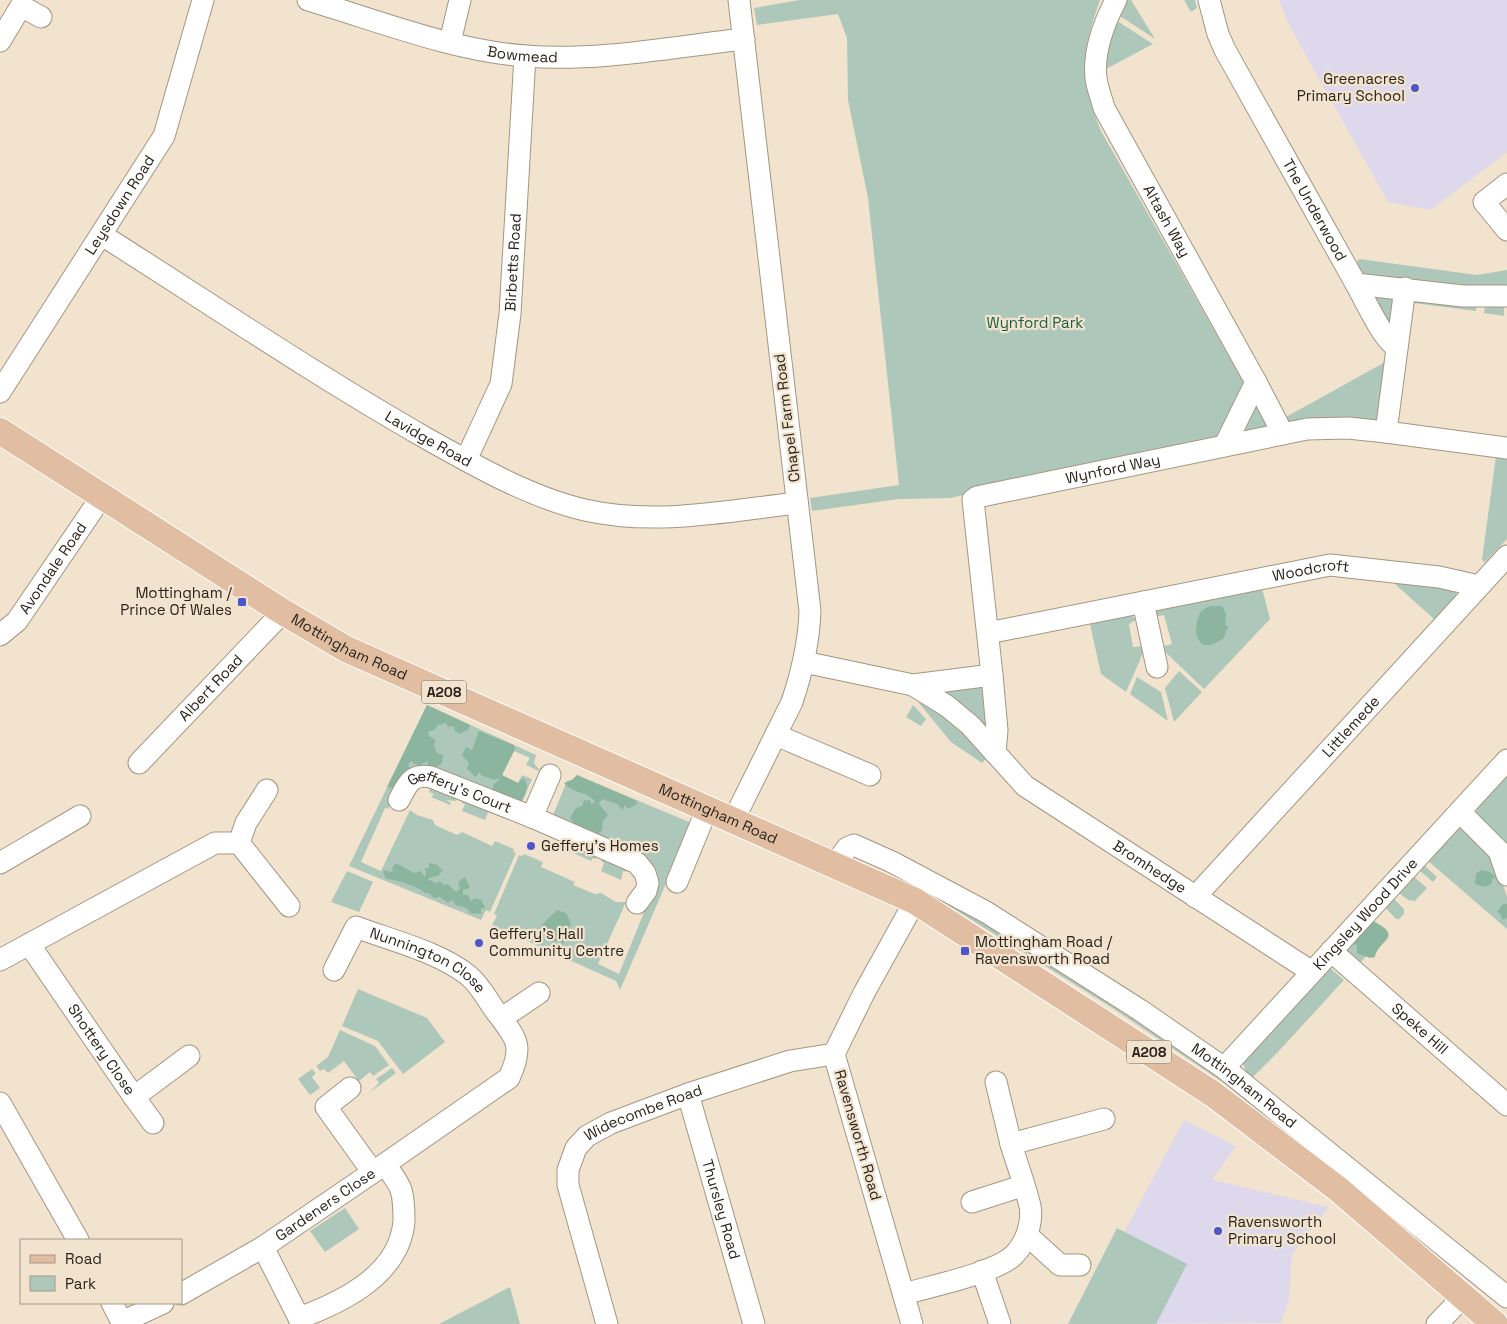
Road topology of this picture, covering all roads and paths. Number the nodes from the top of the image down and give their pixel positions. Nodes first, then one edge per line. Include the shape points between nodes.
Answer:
1 (204, 0) edge
2 (308, 0) edge
3 (460, 0) edge
4 (739, 0) edge
5 (1116, 0) edge
6 (1209, 0) edge
7 (17, 3) edge
8 (41, 17) dead end
9 (744, 39) junction
10 (0, 41) edge
11 (450, 42) junction
12 (525, 56) junction
13 (1507, 184) edge
14 (1507, 230) edge
15 (102, 235) junction
16 (1356, 284) junction
17 (1404, 288) junction
18 (1507, 296) edge
19 (1397, 347) junction
20 (1256, 382) junction
21 (2, 386) edge
22 (0, 432) edge
23 (1386, 432) junction
24 (1282, 434) junction
25 (1225, 445) junction
26 (1507, 448) edge
27 (466, 460) junction
28 (102, 496) junction
29 (797, 503) junction
30 (1507, 556) edge
31 (1479, 586) junction
32 (1143, 602) junction
33 (283, 612) junction
34 (988, 633) junction
35 (0, 635) edge
36 (804, 662) junction
37 (1156, 667) dead end
38 (992, 675) junction
39 (913, 685) junction
40 (776, 735) junction
41 (995, 753) junction
42 (1507, 760) edge
43 (139, 763) dead end
44 (550, 775) dead end
45 (870, 775) dead end
46 (267, 790) dead end
47 (400, 800) dead end
48 (707, 810) junction
49 (1460, 812) junction
50 (80, 816) dead end
51 (532, 817) junction
52 (733, 822) junction
53 (239, 843) junction
54 (0, 863) edge
55 (834, 866) junction
56 (1507, 875) edge
57 (677, 882) dead end
58 (1195, 897) junction
59 (916, 901) junction
60 (637, 903) dead end
61 (289, 906) dead end
62 (29, 944) junction
63 (1331, 951) junction
64 (0, 960) edge
65 (334, 970) dead end
66 (1312, 972) junction
67 (539, 993) dead end
68 (502, 1018) junction
69 (834, 1054) junction
70 (189, 1056) dead end
71 (1224, 1068) junction
72 (996, 1082) dead end
73 (350, 1088) dead end
74 (688, 1094) junction
75 (134, 1097) junction
76 (0, 1103) edge
77 (1507, 1105) edge
78 (1104, 1119) dead end
79 (153, 1123) dead end
80 (1011, 1144) junction
81 (379, 1168) junction
82 (1022, 1186) junction
83 (972, 1202) dead end
84 (1027, 1234) junction
85 (77, 1239) edge
86 (263, 1247) junction
87 (1080, 1265) dead end
88 (982, 1271) junction
89 (182, 1293) edge
90 (904, 1294) junction
91 (1462, 1297) junction
92 (1507, 1297) edge
93 (112, 1304) edge
94 (161, 1304) edge
95 (300, 1321) edge
96 (122, 1323) edge
97 (607, 1324) edge
98 (754, 1324) edge
99 (912, 1324) edge
100 (1000, 1324) edge
101 (1437, 1324) edge
102 (1495, 1324) edge

1 - 15 street, Leysdown Road via 164,136
2 - 11 street, Bowmead
3 - 11 street
4 - 9 street, Chapel Farm Road
5 - 20 street, Altash Way via 1102,31 1098,50 1096,78 1104,108
6 - 16 street, The Underwood via 1225,50
7 - 8 street
7 - 10 street
9 - 12 street, Bowmead via 588,56
9 - 29 street, Chapel Farm Road
11 - 12 street, Bowmead
12 - 27 street, Birbetts Road via 510,314 501,384
13 - 14 street via 1484,202
15 - 21 street, Leysdown Road
15 - 27 street, Lavidge Road via 384,414
16 - 17 street
16 - 19 street via 1385,335
17 - 18 street via 1463,296
17 - 19 street
19 - 23 street
20 - 24 street, Altash Way
20 - 25 street
22 - 28 main road, Mottingham Road / A208
23 - 24 street, Wynford Way via 1321,428
23 - 26 street, Wynford Way
24 - 25 street, Wynford Way
25 - 34 street, Wynford Way via 973,500
27 - 29 street, Lavidge Road via 541,496 585,510 630,517 666,518
28 - 33 main road, Mottingham Road / A208
28 - 35 street, Avondale Road via 17,621
29 - 36 street, Chapel Farm Road via 810,611
30 - 31 street, Littlemede
31 - 32 street, Woodcroft via 1439,577 1330,565
31 - 58 street, Littlemede
32 - 34 street, Woodcroft
32 - 37 street
33 - 43 street, Albert Road
33 - 48 main road, Mottingham Road / A208 via 346,649
34 - 38 street
36 - 39 street, Bromhedge
36 - 40 street, Chapel Farm Road via 792,702
38 - 39 street
38 - 41 street via 997,730
39 - 41 street, Bromhedge via 953,709
40 - 45 street
40 - 52 street, Chapel Farm Road
41 - 58 street, Bromhedge via 1025,786
42 - 49 street, Kingsley Wood Drive
44 - 51 street, Geffery's Court
46 - 53 street via 246,824
47 - 51 street, Geffery's Court via 412,779 425,776
48 - 52 main road, Mottingham Road / A208
48 - 57 street
49 - 56 street via 1499,851
49 - 63 street, Kingsley Wood Drive
50 - 54 street
51 - 60 street, Geffery's Court via 637,863 648,883
52 - 55 main road, Mottingham Road / A208
53 - 61 street
53 - 62 street via 215,843
55 - 59 main road, Mottingham Road / A208
55 - 71 street, Mottingham Road via 847,848 854,845 892,862 986,912
58 - 66 street, Bromhedge
59 - 69 street, Ravensworth Road
59 - 91 main road, Mottingham Road / A208 via 1213,1094 1338,1189
62 - 64 street
62 - 75 street, Shottery Close
63 - 66 street, Kingsley Wood Drive
63 - 77 street, Speke Hill
65 - 68 street, Nunnington Close via 356,927 428,954 469,976
66 - 71 street, Kingsley Wood Drive
67 - 68 street
68 - 81 street, Nunnington Close via 519,1052 509,1078
69 - 74 street, Widecombe Road via 790,1061
69 - 90 street, Ravensworth Road
70 - 75 street, Shottery Close
71 - 92 street, Mottingham Road
72 - 80 street
73 - 81 street via 326,1107
74 - 97 street, Widecombe Road via 611,1122 587,1136 572,1155 568,1185
74 - 98 street, Thursley Road
75 - 79 street
76 - 85 street
78 - 80 street
80 - 82 street
81 - 86 street, Gardeners Close
81 - 95 street, Gardeners Close via 401,1191 404,1213 403,1233 391,1260 368,1282
82 - 83 street
82 - 84 street via 1030,1206
84 - 87 street via 1060,1265
84 - 88 street via 1015,1254 1003,1263
86 - 89 street, Gardeners Close
86 - 95 street, Gardeners Close
88 - 90 street
88 - 100 street
90 - 99 street, Ravensworth Road
91 - 101 street
91 - 102 main road, Mottingham Road / A208
93 - 96 street
94 - 96 street

